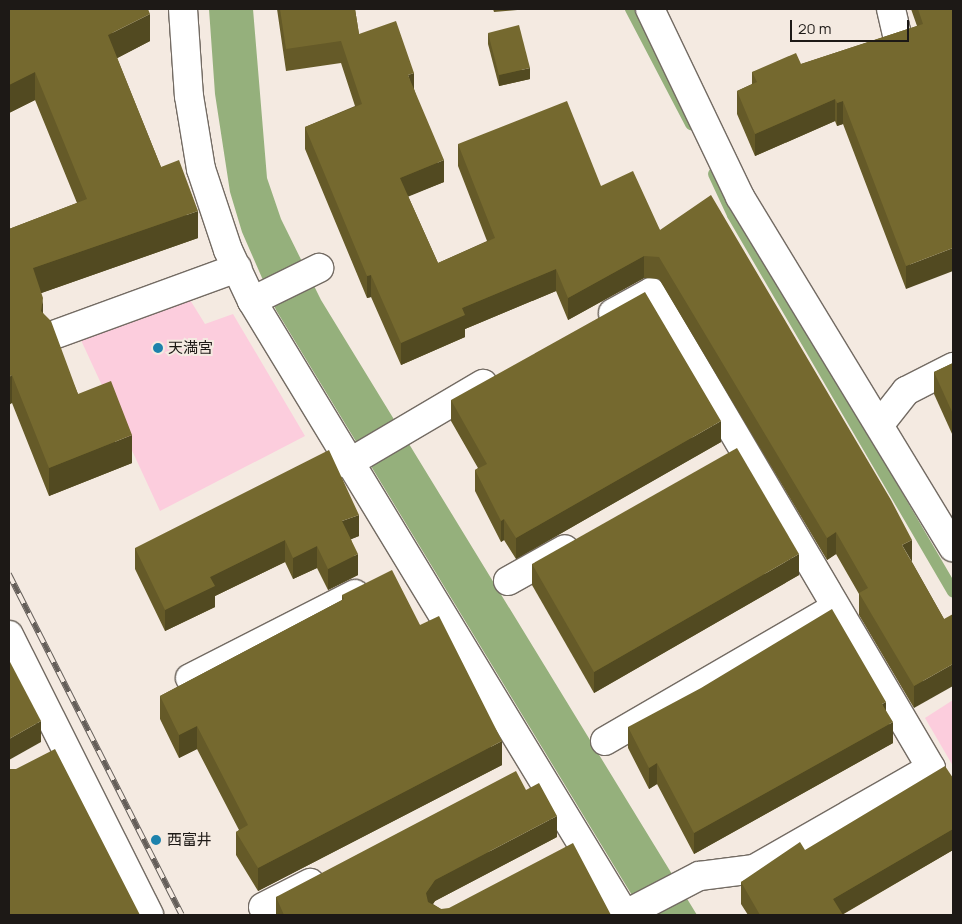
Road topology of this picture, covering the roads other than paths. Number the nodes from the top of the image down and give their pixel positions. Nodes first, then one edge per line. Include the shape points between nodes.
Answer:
1 (183, 9) edge
2 (650, 9) edge
3 (236, 268) junction
4 (315, 270) dead end
5 (259, 298) junction
6 (591, 325) edge
7 (56, 334) edge
8 (953, 367) edge
9 (506, 371) edge
10 (880, 424) junction
11 (742, 448) junction
12 (353, 460) junction
13 (716, 463) edge
14 (586, 537) edge
15 (953, 547) edge
16 (392, 575) junction
17 (508, 581) dead end
18 (836, 607) junction
19 (9, 635) edge
20 (190, 678) edge
21 (605, 741) dead end
22 (65, 748) junction
23 (41, 760) edge
24 (533, 766) junction
25 (506, 780) edge
26 (580, 843) junction
27 (554, 857) edge
28 (332, 871) edge
29 (263, 907) dead end
30 (628, 913) edge
31 (149, 915) edge

1 - 3 street via 189,96 201,169
2 - 10 street via 740,197
3 - 5 street
3 - 7 street
4 - 5 street
5 - 12 street
6 - 11 street via 650,292
8 - 10 street via 906,391
9 - 12 street
10 - 15 street
11 - 13 street
11 - 18 street
12 - 16 street
14 - 17 street
16 - 20 street
16 - 24 street
18 - 21 street
18 - 30 street via 931,768 754,869 699,876
19 - 22 street
22 - 23 street
22 - 31 street
24 - 25 street
24 - 26 street
26 - 27 street
26 - 30 street
28 - 29 street

